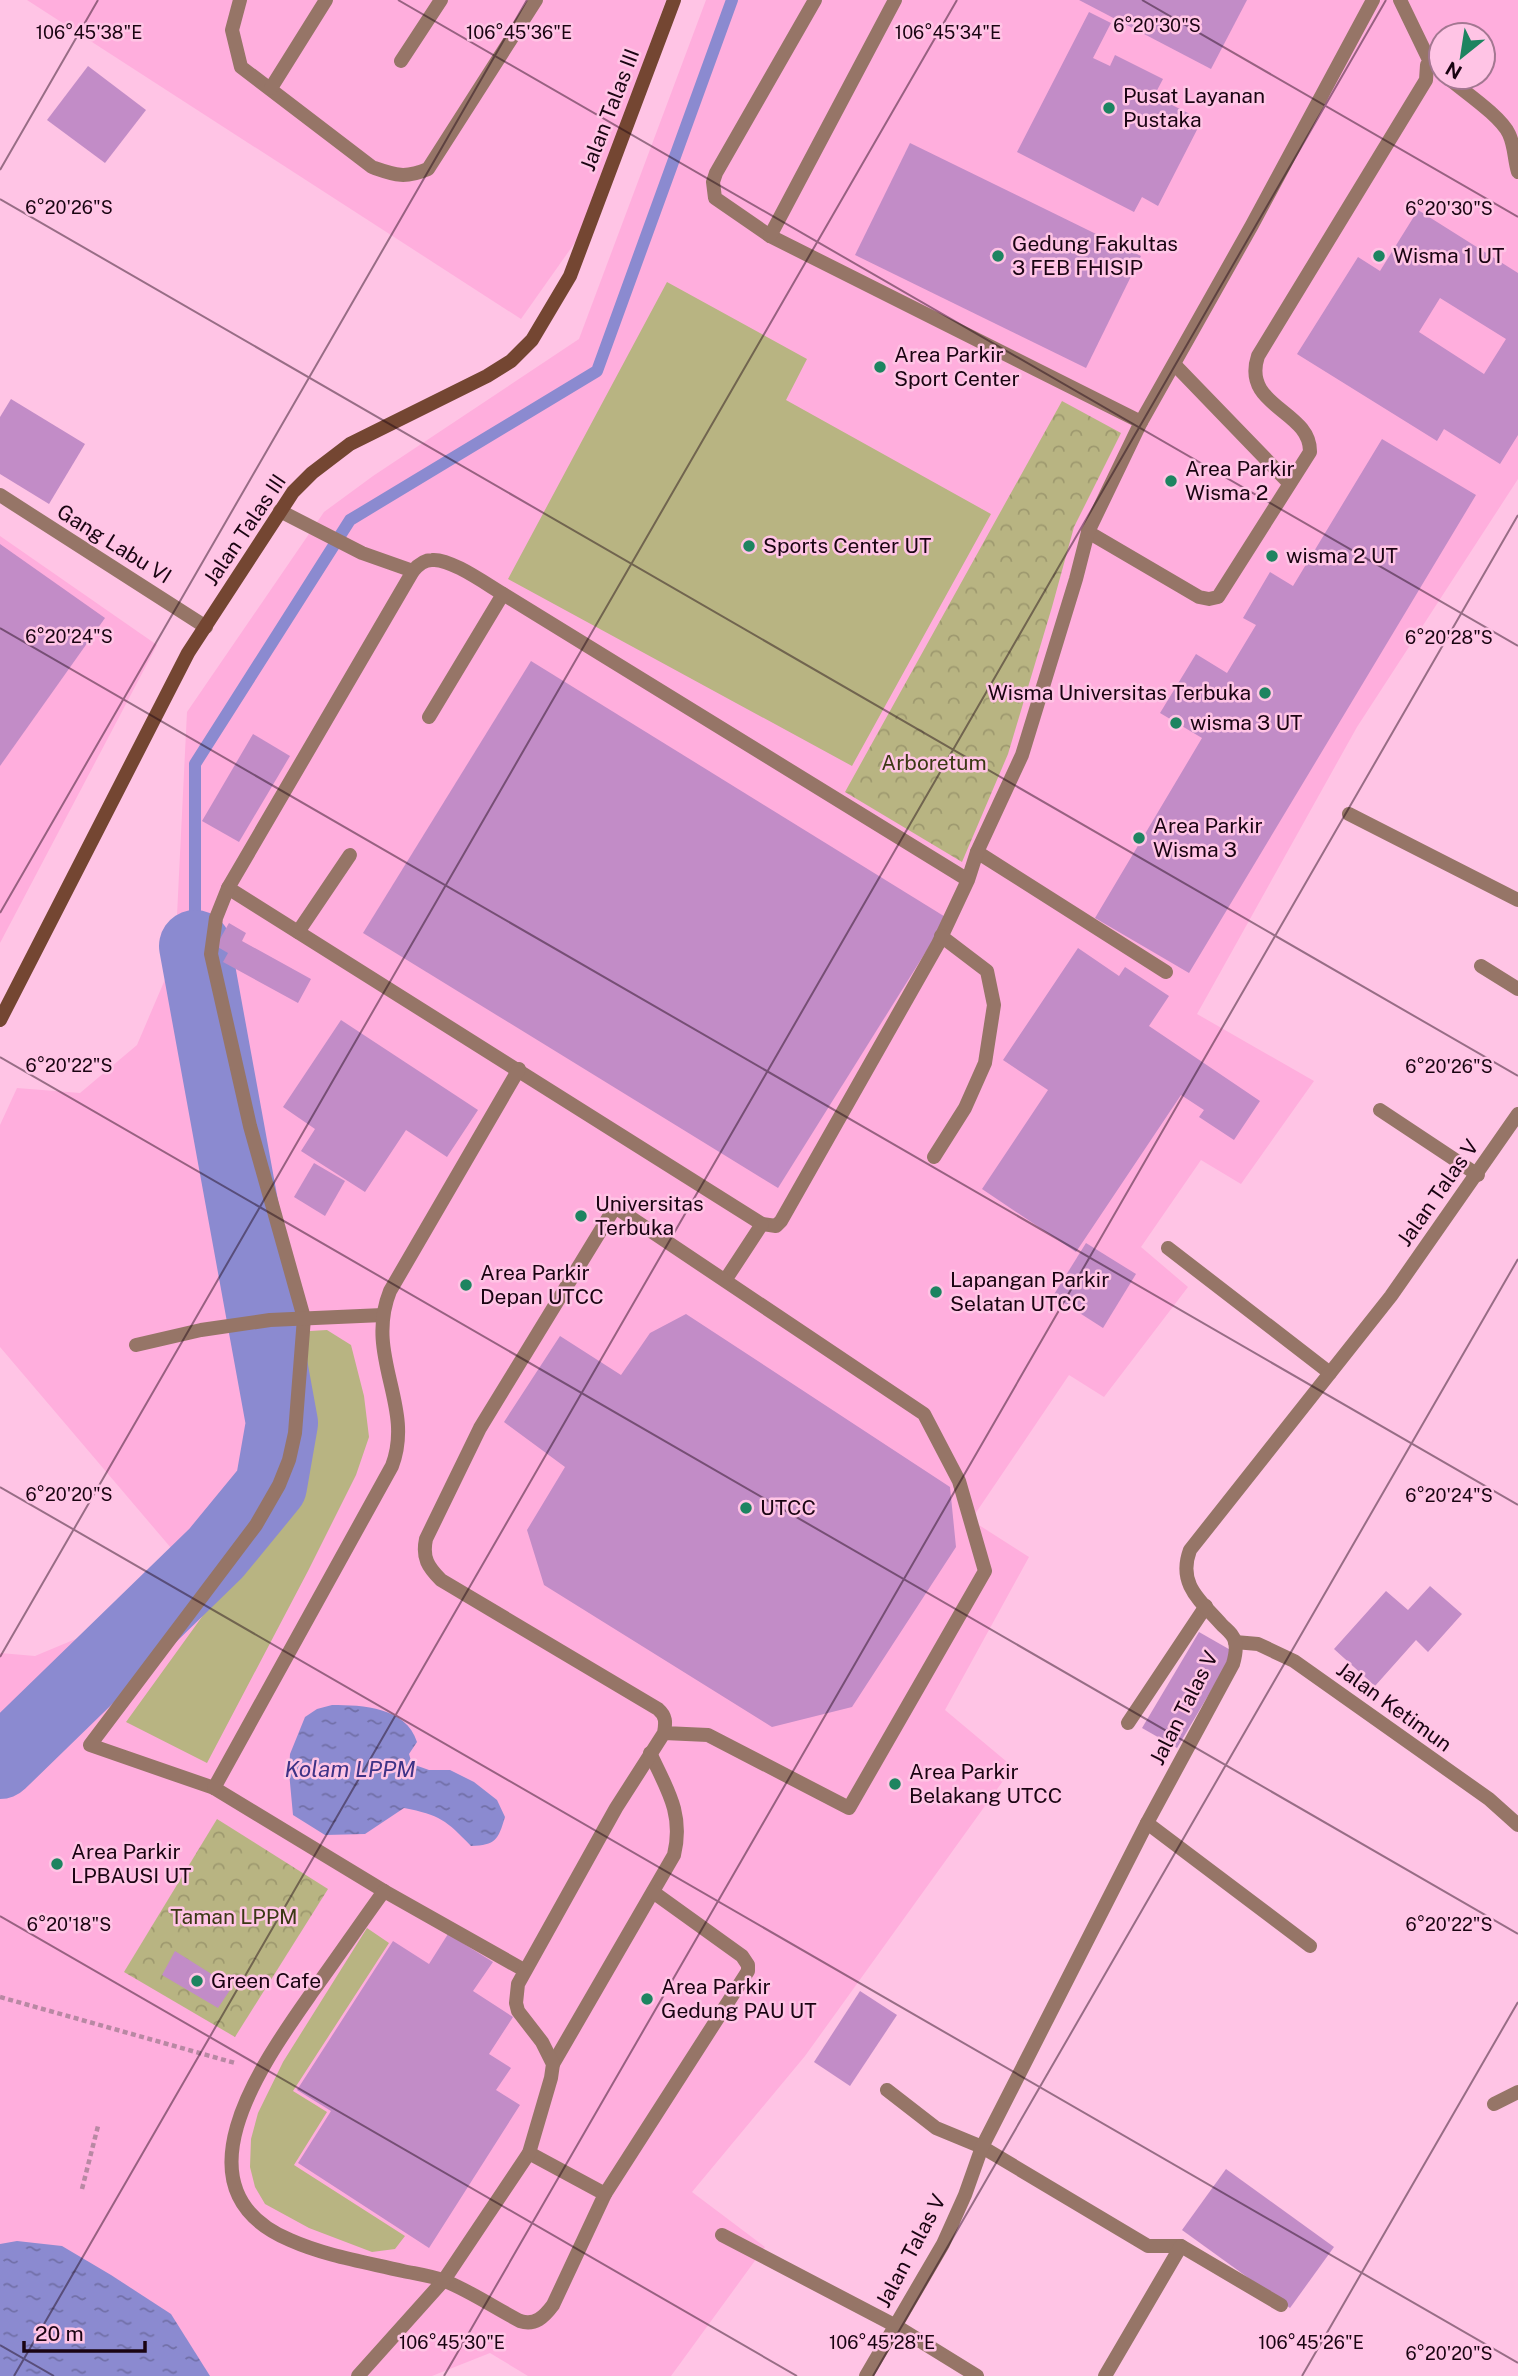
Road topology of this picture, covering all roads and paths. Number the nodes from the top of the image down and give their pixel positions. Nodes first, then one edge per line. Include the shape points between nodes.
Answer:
1 (240, 0) edge
2 (326, 0) edge
3 (441, 0) edge
4 (536, 0) edge
5 (674, 0) edge
6 (815, 0) edge
7 (895, 0) edge
8 (1373, 0) edge
9 (1400, 0) edge
10 (1427, 52) edge
11 (401, 61) dead end
12 (1427, 65) edge
13 (271, 88) junction
14 (1464, 91) edge
15 (1518, 172) edge
16 (770, 236) junction
17 (1175, 365) junction
18 (1140, 422) junction
19 (1289, 483) junction
20 (0, 495) edge
21 (280, 511) junction
22 (1088, 532) junction
23 (413, 571) junction
24 (503, 594) junction
25 (206, 626) junction
26 (429, 717) dead end
27 (1349, 814) dead end
28 (977, 852) junction
29 (350, 855) dead end
30 (968, 880) junction
31 (228, 888) junction
32 (1518, 900) edge
33 (299, 932) junction
34 (941, 936) junction
35 (1481, 966) dead end
36 (1166, 972) dead end
37 (1518, 989) edge
38 (0, 1020) edge
39 (519, 1069) junction
40 (1380, 1110) dead end
41 (1518, 1114) edge
42 (934, 1157) dead end
43 (1478, 1175) junction
44 (762, 1224) junction
45 (1168, 1248) dead end
46 (726, 1279) junction
47 (383, 1315) junction
48 (304, 1318) junction
49 (136, 1345) dead end
50 (1330, 1373) junction
51 (1206, 1606) junction
52 (1236, 1642) junction
53 (1128, 1723) dead end
54 (664, 1733) junction
55 (650, 1753) junction
56 (214, 1788) junction
57 (1147, 1823) junction
58 (1518, 1825) edge
59 (384, 1891) junction
60 (653, 1892) junction
61 (1310, 1946) dead end
62 (524, 1970) junction
63 (0, 1997) edge
64 (553, 2064) junction
65 (262, 2070) junction
66 (887, 2090) dead end
67 (1518, 2092) edge
68 (1494, 2104) dead end
69 (98, 2126) dead end
70 (982, 2147) junction
71 (529, 2153) junction
72 (82, 2189) dead end
73 (605, 2194) junction
74 (722, 2235) dead end
75 (1181, 2246) junction
76 (444, 2280) junction
77 (1281, 2305) dead end
78 (896, 2326) junction
79 (358, 2376) edge
80 (866, 2376) edge
81 (977, 2376) edge
82 (1105, 2376) edge

1 - 13 street via 232,30 241,67
2 - 13 street
3 - 11 street
4 - 13 street via 428,169 412,176 396,176 372,167
5 - 21 street, Jalan Talas III via 570,276 532,341 487,376 350,444 312,473
6 - 16 street via 713,182 715,198 721,204
7 - 16 street
8 - 17 street
9 - 10 street
12 - 19 street via 1426,80 1258,356 1254,381 1310,444 1310,452
14 - 15 street via 1507,130
16 - 18 street
17 - 18 street
17 - 19 street
18 - 22 street
19 - 22 street via 1218,597 1199,597
20 - 25 street, Gang Labu VI
21 - 23 street via 362,553
21 - 25 street, Jalan Talas III
22 - 28 street via 1022,755
23 - 24 street via 425,561 446,562
23 - 31 street
24 - 26 street
24 - 30 street
25 - 38 street, Jalan Talas III
27 - 32 street
28 - 30 street
28 - 36 street
29 - 33 street
30 - 34 street
31 - 33 street
31 - 48 street via 216,918 211,954 250,1126
33 - 39 street
34 - 42 street via 987,971 994,1005 985,1063 965,1108
34 - 44 street via 781,1222
35 - 37 street
39 - 44 street
39 - 47 street via 390,1291
40 - 43 street
41 - 43 street, Jalan Talas V
43 - 50 street, Jalan Talas V
44 - 46 street
45 - 50 street
46 - 54 street via 615,1207 480,1428 424,1548 429,1569 441,1580 658,1709 665,1717
46 - 54 street via 925,1414 959,1481 985,1571 849,1808 708,1735
47 - 48 street
47 - 56 street via 381,1340 399,1426 397,1454
48 - 49 street via 201,1330
48 - 56 street via 295,1433 279,1485 256,1525 90,1745
50 - 51 street, Jalan Talas V via 1190,1550 1185,1563 1190,1589
51 - 52 street, Jalan Talas V
51 - 53 street
52 - 57 street, Jalan Talas V via 1233,1664
52 - 58 street, Jalan Ketimun via 1258,1644 1294,1661 1489,1799
54 - 55 street
55 - 60 street via 676,1808 678,1829 674,1855
55 - 62 street
56 - 59 street
57 - 61 street
57 - 70 street, Jalan Talas V
59 - 62 street
59 - 65 street
60 - 64 street
60 - 73 street via 742,1956 748,1970
62 - 64 street via 518,1984 518,2011
63 - 65 path
64 - 71 street
65 - 76 street via 233,2136 233,2180 245,2209 263,2227 325,2253
66 - 70 street via 936,2128
67 - 68 street
69 - 72 path
70 - 75 street via 1148,2246
70 - 78 street, Jalan Talas V via 943,2244
71 - 73 street
71 - 76 street
73 - 76 street via 553,2305 539,2320 520,2321
74 - 78 street
75 - 77 street
75 - 82 street
76 - 79 street
78 - 80 street, Jalan Talas V
78 - 81 street

